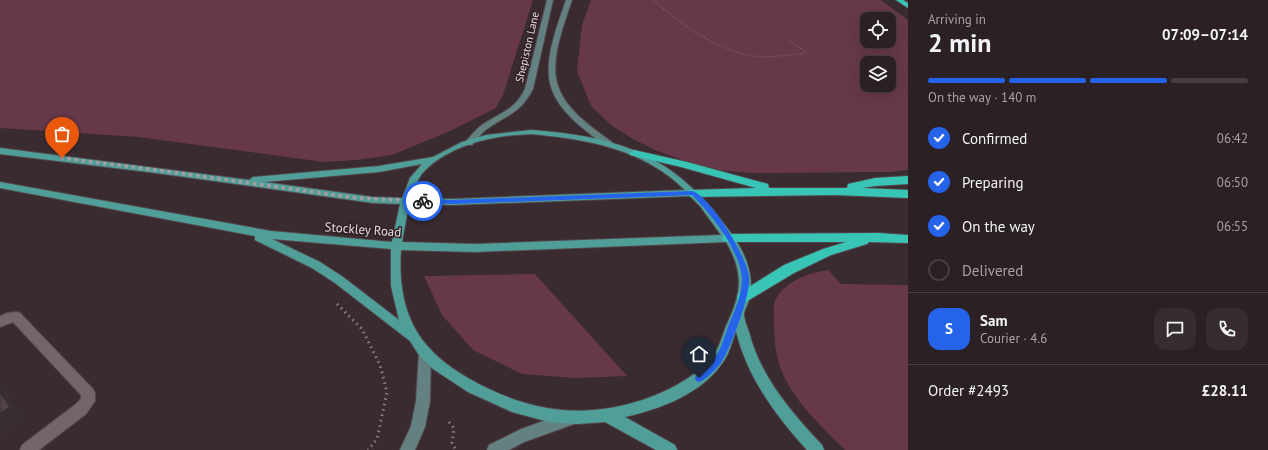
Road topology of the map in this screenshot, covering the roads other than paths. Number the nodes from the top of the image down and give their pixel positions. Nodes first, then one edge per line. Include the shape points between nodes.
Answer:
1 (550, 0) edge
2 (570, 0) edge
3 (899, 0) edge
4 (908, 6) edge
5 (469, 143) junction
6 (609, 144) junction
7 (0, 151) edge
8 (634, 153) junction
9 (436, 158) junction
10 (908, 180) edge
11 (233, 181) junction
12 (0, 185) edge
13 (777, 191) junction
14 (835, 191) junction
15 (693, 193) junction
16 (908, 194) edge
17 (404, 201) junction
18 (229, 228) junction
19 (878, 237) junction
20 (728, 238) junction
21 (908, 239) edge
22 (396, 246) junction
23 (744, 297) junction
24 (738, 313) junction
25 (0, 322) edge
26 (414, 338) junction
27 (426, 352) junction
28 (606, 415) junction
29 (574, 418) junction
30 (27, 450) edge
31 (407, 450) edge
32 (494, 450) edge
33 (670, 450) edge
34 (817, 450) edge

1 - 5 street, Shepiston Lane via 529,88 523,100 513,110 483,128
2 - 6 street via 556,40 552,80 563,105 574,117
3 - 4 highway
5 - 6 main road via 495,135 531,132 558,133
5 - 9 main road
6 - 8 main road
7 - 11 main road
8 - 13 highway
8 - 15 main road via 673,174
9 - 11 main road via 379,169
9 - 17 main road via 418,172
10 - 14 highway via 875,182
11 - 17 main road via 356,198
12 - 18 main road, Stockley Road
13 - 14 highway
13 - 15 highway
14 - 16 highway
15 - 17 main road via 453,202
15 - 20 main road via 710,210
17 - 22 main road
18 - 22 main road, Stockley Road via 316,240
18 - 26 main road via 264,239 316,264
19 - 20 highway
19 - 21 highway
19 - 23 highway via 827,252 789,269
20 - 22 main road, Stockley Road via 474,248
20 - 23 main road via 740,257 745,277
22 - 26 main road via 396,292
23 - 24 main road
24 - 28 main road via 717,361 699,378 676,393 650,404
24 - 34 main road via 747,346 763,380 796,428
25 - 30 lane via 16,317 88,393 88,401 81,409
26 - 27 main road
27 - 29 main road via 442,368 500,401 551,416
27 - 31 street via 418,427
28 - 29 main road
28 - 33 main road
29 - 32 street via 521,436

